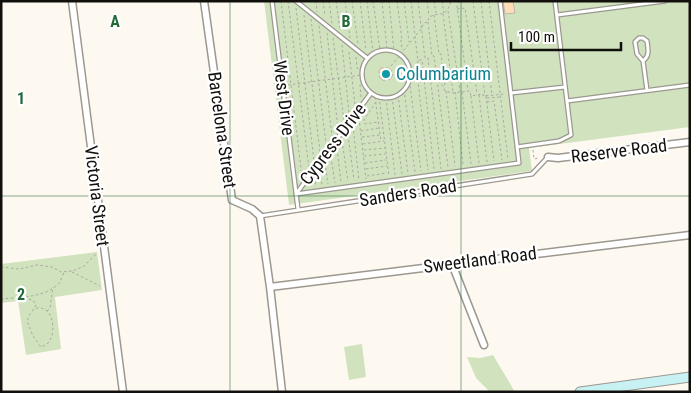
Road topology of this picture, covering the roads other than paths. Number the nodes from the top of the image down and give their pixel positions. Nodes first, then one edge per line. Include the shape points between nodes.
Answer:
1 (72, 1) edge
2 (204, 1) edge
3 (272, 1) edge
4 (296, 1) edge
5 (500, 1) edge
6 (555, 1) edge
7 (665, 1) edge
8 (636, 3) edge
9 (557, 15) junction
10 (367, 58) junction
11 (643, 61) junction
12 (690, 85) edge
13 (565, 87) junction
14 (647, 90) junction
15 (511, 92) junction
16 (375, 95) junction
17 (567, 101) junction
18 (690, 142) edge
19 (517, 147) junction
20 (548, 157) joint
21 (296, 194) junction
22 (298, 209) junction
23 (260, 216) junction
24 (690, 234) edge
25 (452, 264) junction
26 (270, 287) junction
27 (484, 345) dead end
28 (690, 377) edge
29 (123, 392) edge
30 (282, 392) edge
31 (580, 392) edge

1 - 29 street, Victoria Street
2 - 23 street, Barcelona Street via 232,200
3 - 21 lane, West Drive
4 - 10 lane
5 - 15 lane
6 - 9 lane
7 - 8 lane
8 - 9 lane
9 - 13 lane
10 - 16 lane via 361,73 363,82
10 - 16 lane via 380,50 401,52 410,68 411,80 404,90 392,97
11 - 11 lane via 648,54 647,41 639,38 635,42 637,54
11 - 14 lane
12 - 14 lane
13 - 15 lane
13 - 17 lane
14 - 17 lane
15 - 19 lane
16 - 21 lane, Cypress Drive via 362,105
17 - 19 lane via 571,135 559,141
18 - 20 street, Reserve Road
19 - 21 lane via 519,164
20 - 22 lane, Sanders Road via 532,174
21 - 22 lane, West Drive
22 - 23 lane, Sanders Road
23 - 26 street
24 - 25 street, Sweetland Road
25 - 26 street, Sweetland Road
25 - 27 street
26 - 30 street
28 - 31 street

